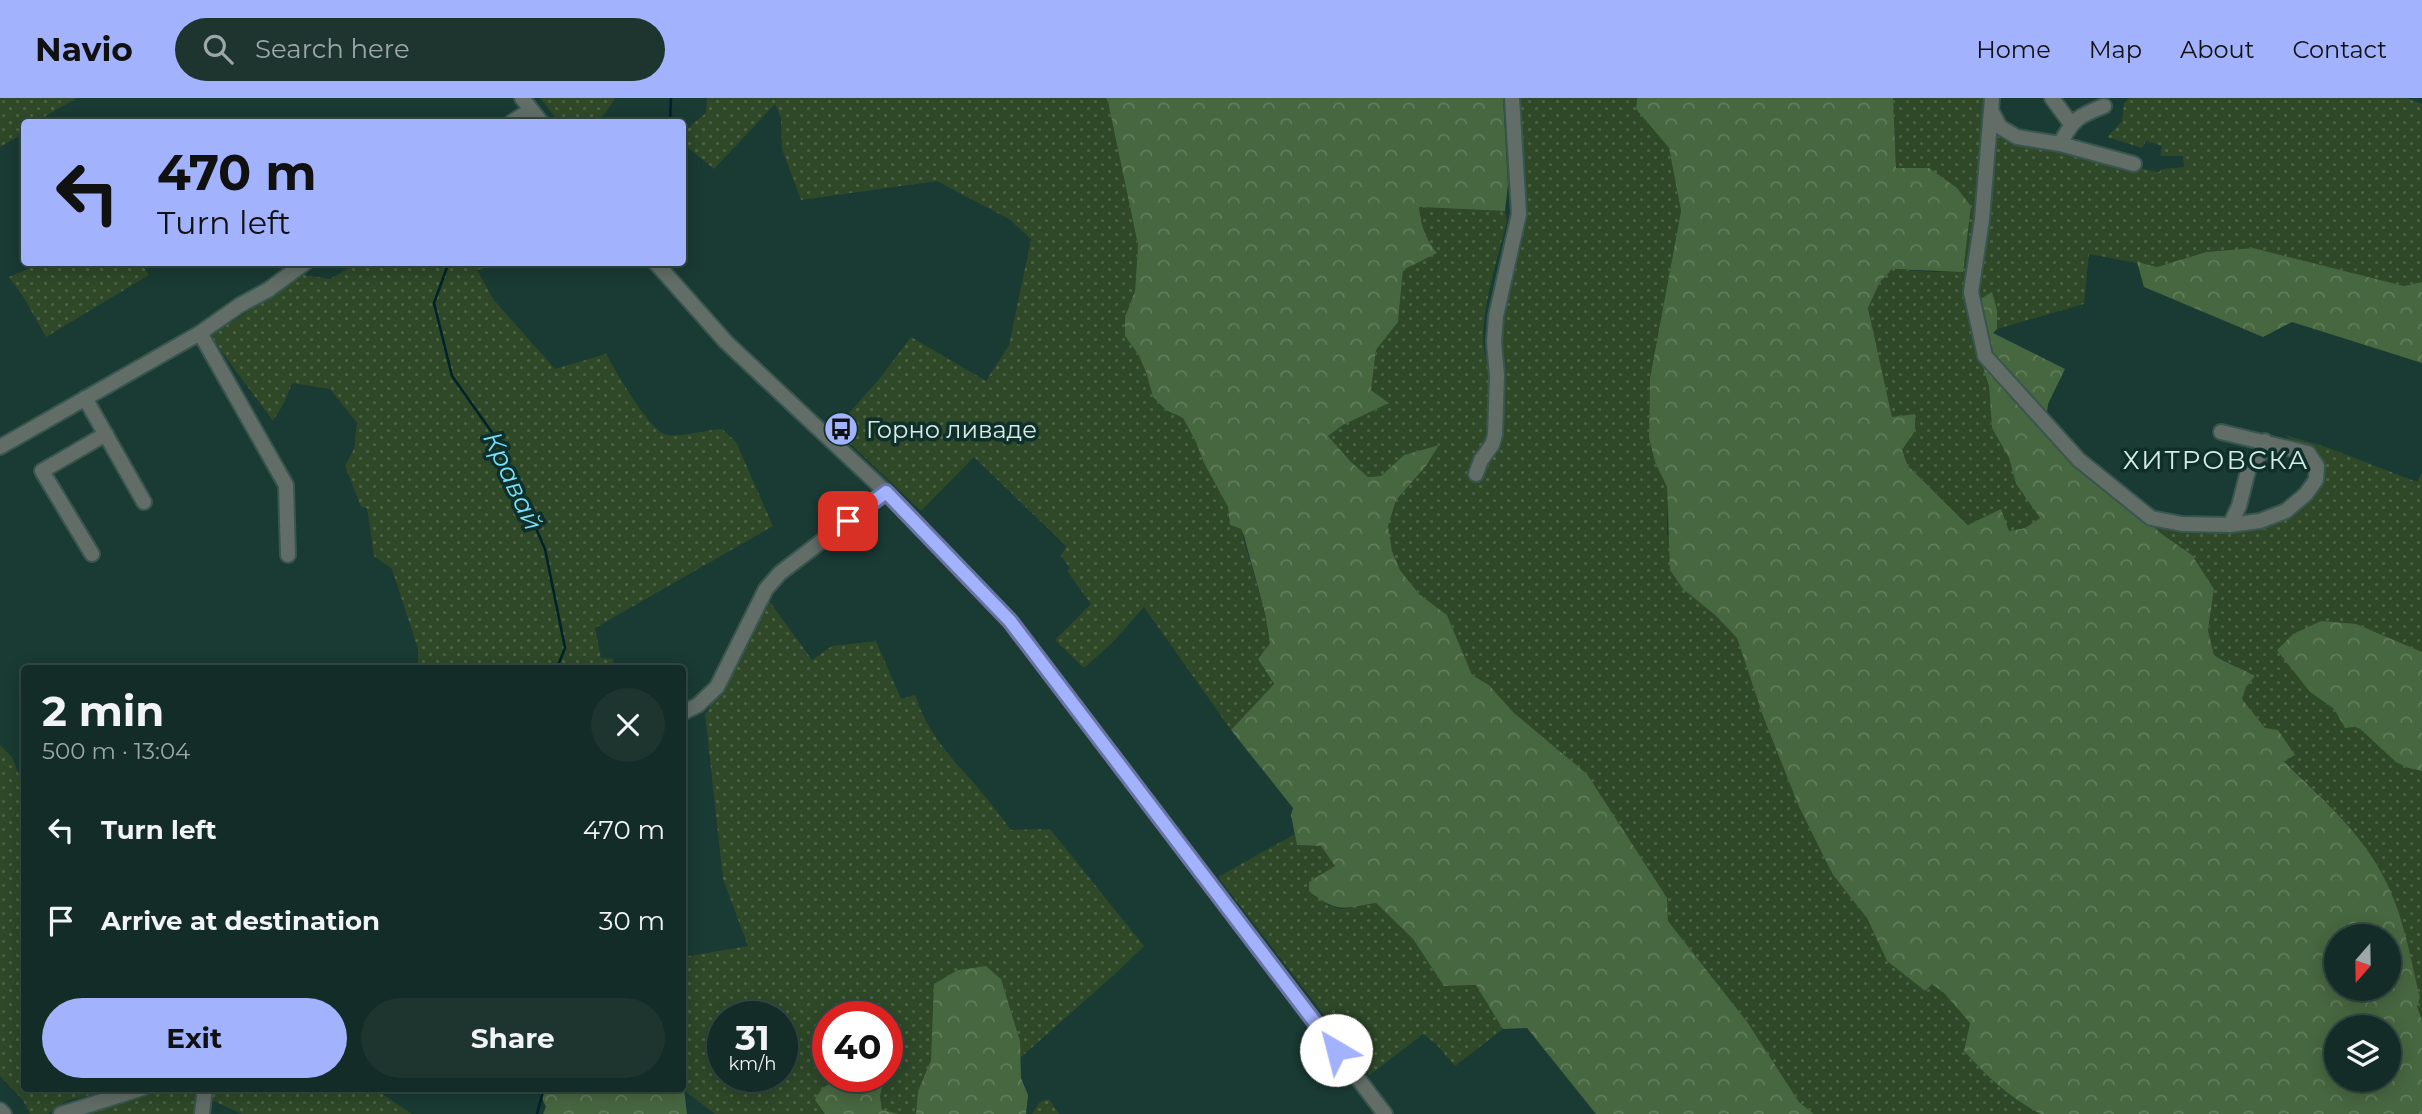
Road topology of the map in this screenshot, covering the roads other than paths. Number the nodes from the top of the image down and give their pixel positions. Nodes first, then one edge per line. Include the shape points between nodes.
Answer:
1 (1512, 98) edge
2 (2052, 98) edge
3 (526, 104) edge
4 (1992, 105) edge
5 (2104, 106) dead end
6 (514, 119) edge
7 (538, 119) edge
8 (2071, 124) junction
9 (2060, 144) junction
10 (2134, 164) dead end
11 (301, 266) edge
12 (659, 266) edge
13 (200, 333) junction
14 (85, 398) junction
15 (2221, 432) dead end
16 (106, 434) junction
17 (2265, 441) junction
18 (0, 447) edge
19 (1476, 474) dead end
20 (886, 492) junction
21 (144, 502) dead end
22 (2230, 525) junction
23 (92, 554) dead end
24 (288, 555) dead end
25 (686, 711) edge
26 (130, 1092) edge
27 (205, 1092) edge
28 (0, 1110) edge
29 (4, 1114) edge
30 (61, 1114) edge
31 (202, 1114) edge
32 (1385, 1114) edge

1 - 19 street via 1519,214 1496,316 1495,435
2 - 8 street
3 - 6 street
3 - 7 street
4 - 9 street via 2000,127 2017,137
4 - 22 street via 1983,219 1970,292 1985,356 2078,460 2151,518
5 - 8 street via 2079,115
8 - 9 street
9 - 10 street
11 - 13 street
12 - 20 street via 726,342
13 - 14 street
13 - 24 street via 286,485
14 - 16 street
14 - 18 street
15 - 17 street
16 - 21 street
16 - 23 street via 42,471
17 - 22 street via 2260,455 2250,463
17 - 22 street via 2308,453 2317,466 2316,480 2286,511
20 - 25 street via 780,572 766,589 717,687
20 - 32 street via 1010,621
26 - 30 street
27 - 31 street
28 - 29 street

